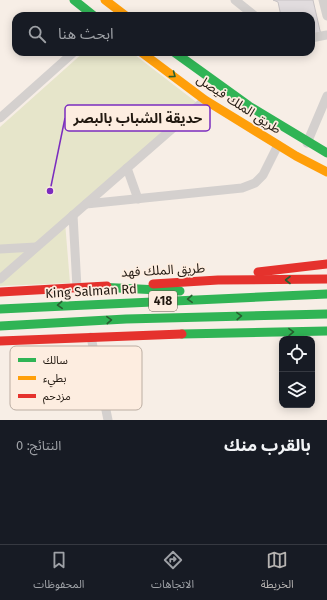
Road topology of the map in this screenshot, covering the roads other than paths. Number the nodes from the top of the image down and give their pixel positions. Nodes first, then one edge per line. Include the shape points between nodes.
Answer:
1 (74, 0) edge
2 (105, 0) edge
3 (236, 0) edge
4 (323, 0) edge
5 (89, 12) edge
6 (121, 12) edge
7 (250, 12) edge
8 (327, 16) edge
9 (327, 35) edge
10 (315, 37) edge
11 (70, 56) edge
12 (147, 56) edge
13 (179, 56) edge
14 (327, 96) edge
15 (205, 100) junction
16 (0, 118) edge
17 (307, 143) junction
18 (278, 145) junction
19 (327, 154) edge
20 (127, 168) junction
21 (327, 172) edge
22 (138, 199) junction
23 (86, 204) junction
24 (73, 215) junction
25 (36, 247) junction
26 (0, 249) edge
27 (327, 264) edge
28 (0, 278) edge
29 (327, 279) edge
30 (174, 282) junction
31 (96, 287) junction
32 (77, 288) junction
33 (0, 292) edge
34 (327, 294) edge
35 (284, 295) junction
36 (0, 309) edge
37 (327, 314) edge
38 (0, 326) edge
39 (327, 331) edge
40 (91, 337) junction
41 (0, 341) edge
42 (93, 346) edge
43 (106, 410) edge
44 (108, 420) edge

1 - 5 main road
2 - 6 main road
3 - 7 street
4 - 8 street
9 - 10 street
11 - 16 street
12 -> 15 main road, طريق الملك فيصل
13 - 17 main road, طريق الملك فيصل via 230,94
14 - 17 street
15 - 18 main road, طريق الملك فيصل
15 - 20 street
17 - 19 main road, طريق الملك فيصل
18 - 21 main road, طريق الملك فيصل
18 - 22 street via 263,174 255,183 242,188
20 - 22 street
20 - 23 street
22 - 23 street
23 - 24 street
24 - 25 street
24 - 32 street
25 - 26 street
25 - 28 street
27 - 30 main road
29 -> 30 main road, طريق الملك فهد
30 - 31 main road, طريق الملك فهد
31 - 32 main road, طريق الملك فهد
31 - 35 main road
32 - 33 main road, طريق الملك فهد
34 - 35 main road, King Salman Rd / 418
35 -> 36 main road, King Salman Rd / 418
38 -> 37 main road, 418 via 126,319
40 -> 39 main road
40 - 41 main road
40 - 42 street
43 - 44 street

